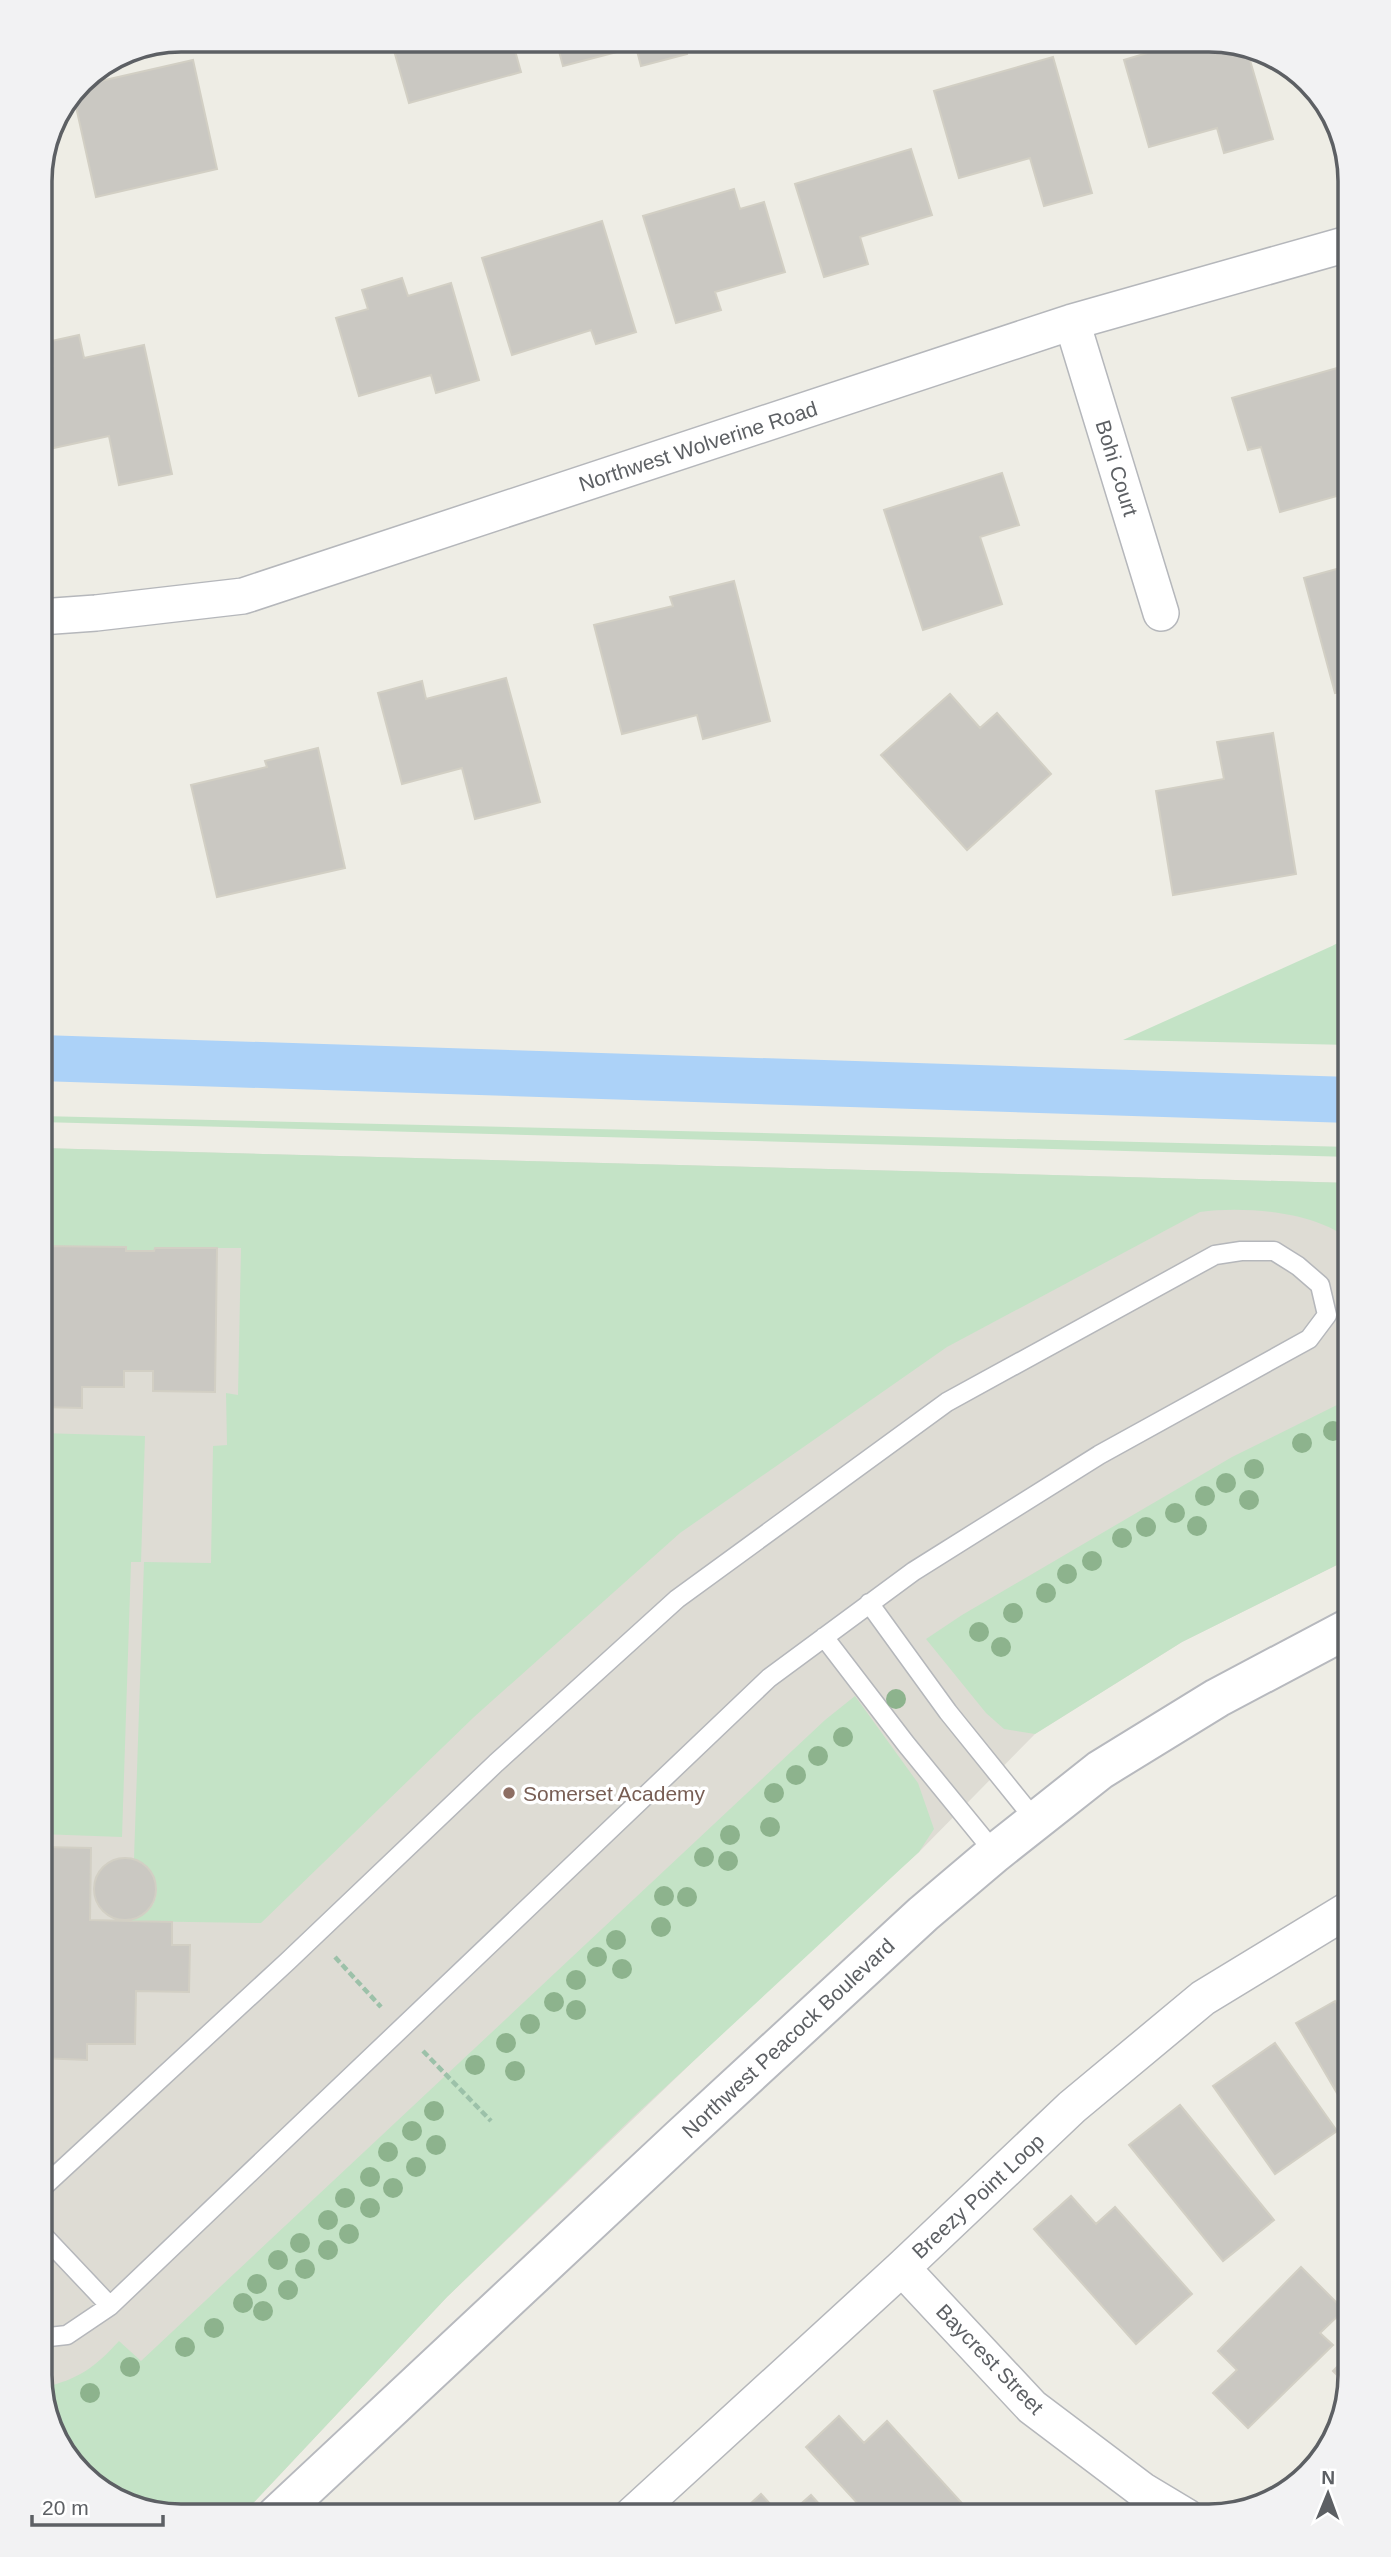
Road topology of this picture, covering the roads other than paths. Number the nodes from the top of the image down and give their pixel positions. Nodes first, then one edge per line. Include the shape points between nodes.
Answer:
1 (1338, 247) edge
2 (1072, 322) junction
3 (1161, 613) dead end
4 (53, 616) edge
5 (869, 1603) junction
6 (1338, 1634) edge
7 (824, 1637) junction
8 (1036, 1821) junction
9 (995, 1853) junction
10 (1338, 1916) edge
11 (52, 2179) edge
12 (52, 2245) edge
13 (902, 2268) junction
14 (110, 2306) junction
15 (52, 2337) edge
16 (289, 2504) edge
17 (644, 2504) edge
18 (1165, 2504) edge

1 - 2 street, Northwest Wolverine Road
2 - 3 street, Bohi Court
2 - 4 street, Northwest Wolverine Road via 243,596
5 - 7 lane
5 - 8 lane via 948,1712
5 - 11 lane via 1099,1455 1309,1339 1327,1315 1320,1285 1274,1251 1215,1255 947,1402 677,1599
6 - 8 street, Northwest Peacock Boulevard via 1217,1698 1100,1770
7 - 9 lane
7 - 14 lane via 769,1678
8 - 9 street, Northwest Peacock Boulevard
9 - 16 street, Northwest Peacock Boulevard via 688,2130
10 - 13 street, Breezy Point Loop via 1203,1998 1072,2106
12 - 14 lane
13 - 17 street, Breezy Point Loop
13 - 18 street, Baycrest Street via 1032,2407
14 - 15 lane via 68,2335

